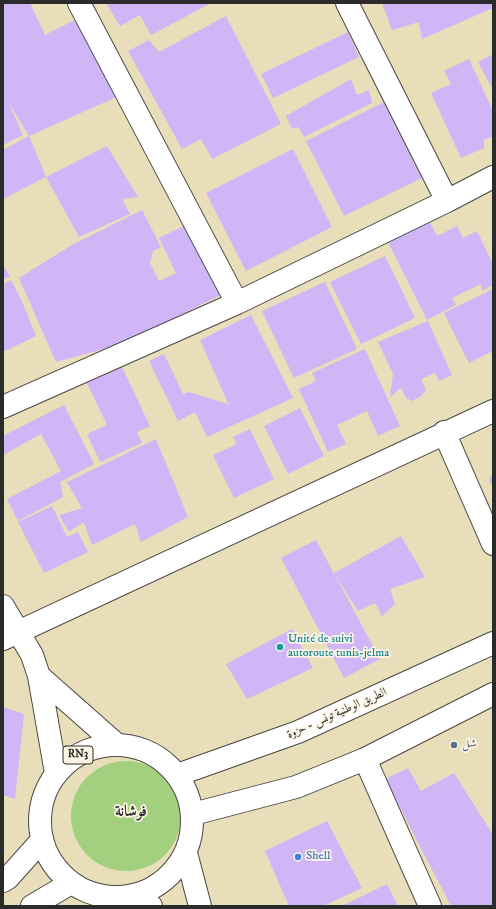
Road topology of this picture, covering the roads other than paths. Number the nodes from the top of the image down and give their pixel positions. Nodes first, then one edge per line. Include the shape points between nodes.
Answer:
1 (79, 3) edge
2 (347, 3) edge
3 (493, 177) edge
4 (447, 201) junction
5 (237, 303) junction
6 (3, 407) edge
7 (493, 411) edge
8 (444, 432) junction
9 (493, 544) edge
10 (3, 606) edge
11 (11, 635) edge
12 (493, 643) edge
13 (39, 676) junction
14 (493, 694) edge
15 (116, 744) junction
16 (365, 759) junction
17 (56, 773) junction
18 (177, 775) junction
19 (193, 814) junction
20 (42, 840) junction
21 (186, 853) junction
22 (3, 881) edge
23 (71, 883) junction
24 (142, 901) edge
25 (32, 906) edge
26 (200, 906) edge
27 (430, 906) edge

1 - 5 street
2 - 4 street
3 - 4 street
4 - 5 street
5 - 6 street
7 - 8 street
8 - 9 street
8 - 11 street
10 - 11 street
11 - 13 street via 32,655
12 - 18 street, الطريق الوطنية تونس - حزوة via 298,732
13 - 15 street
13 - 17 street
14 - 16 street
15 - 17 street, RN3 via 93,748 73,757
15 - 18 street, RN3 via 139,748 160,758
16 - 19 street via 296,788
16 - 27 street
17 - 20 street, RN3 via 44,793 40,816
18 - 19 street, RN3 via 188,793
19 - 21 street, RN3 via 192,834
20 - 22 street
20 - 23 street, RN3 via 52,864
21 - 24 street, RN3 via 172,873
21 - 26 street
23 - 24 street, RN3 via 100,896
23 - 25 street

